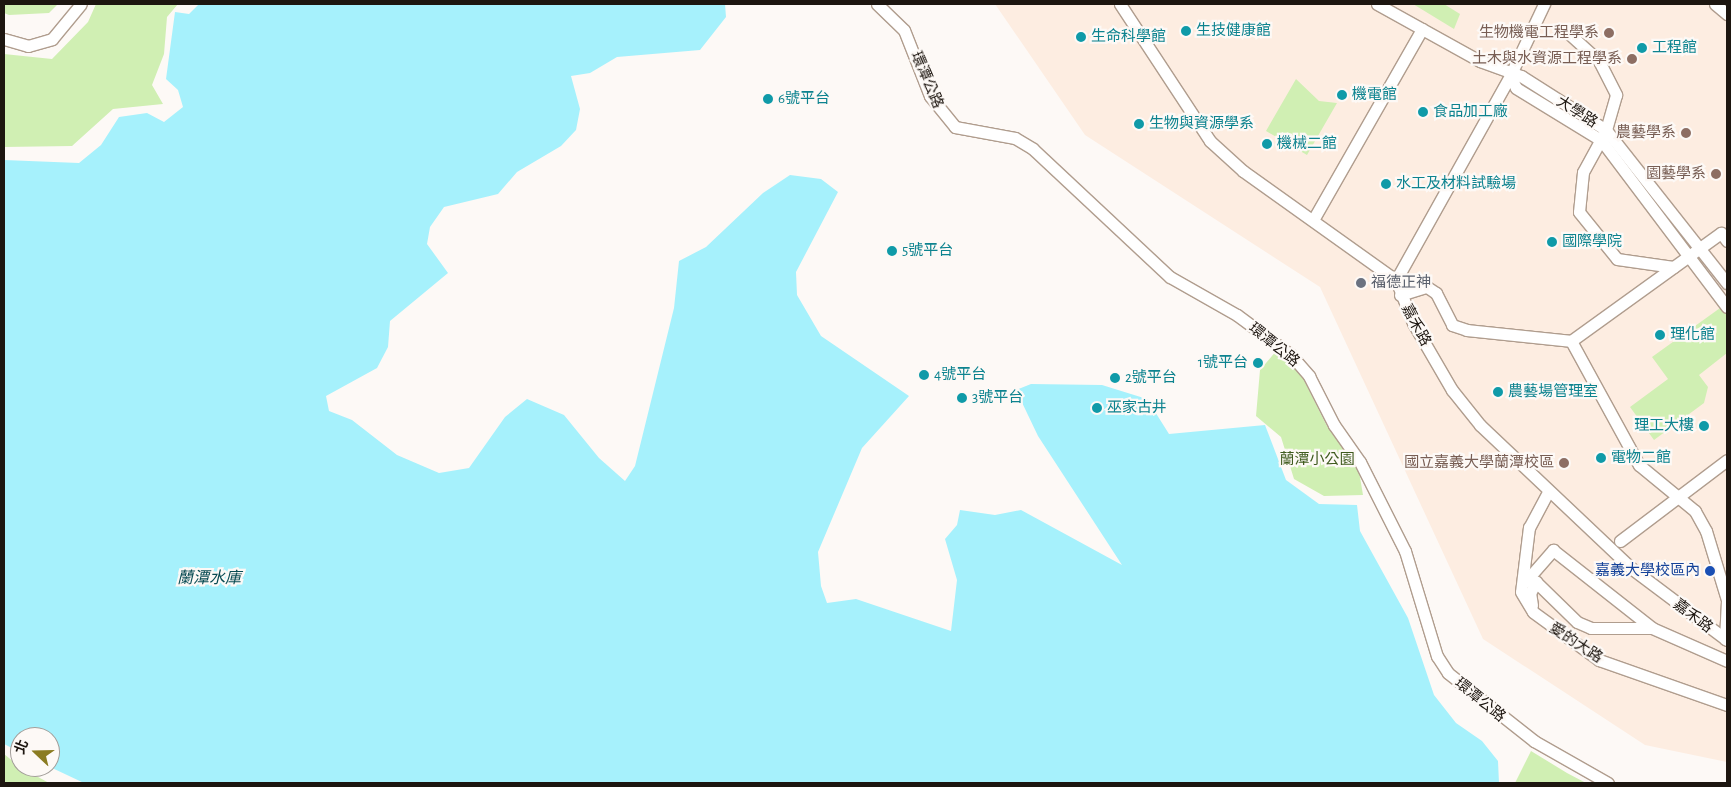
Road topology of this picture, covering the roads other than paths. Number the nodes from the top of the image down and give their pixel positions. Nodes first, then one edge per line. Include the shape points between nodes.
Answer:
1 (82, 4) edge
2 (878, 4) edge
3 (1120, 4) edge
4 (1376, 4) edge
5 (1544, 4) edge
6 (1714, 4) edge
7 (1727, 14) edge
8 (1422, 29) junction
9 (1566, 31) dead end
10 (4, 39) edge
11 (1510, 76) junction
12 (1604, 135) junction
13 (1313, 220) junction
14 (1727, 241) edge
15 (1700, 247) junction
16 (1688, 256) junction
17 (1673, 267) junction
18 (1396, 280) junction
19 (1727, 283) edge
20 (1400, 295) junction
21 (1727, 307) edge
22 (1571, 340) junction
23 (1727, 460) edge
24 (1548, 492) junction
25 (1677, 496) junction
26 (1620, 541) dead end
27 (1522, 592) junction
28 (1534, 612) junction
29 (1652, 628) junction
30 (1726, 640) edge
31 (1727, 661) edge
32 (1727, 705) edge
33 (1608, 783) edge

1 - 10 street via 52,39 28,46
2 - 33 street, 環潭公路 via 904,30 930,96 948,120 973,134 1014,138 1033,149 1170,277 1237,315 1291,355 1309,376 1334,425 1360,462 1406,550 1437,656 1448,674 1534,741
3 - 13 street via 1210,141 1243,171
4 - 8 street, 大學路
5 - 11 street
6 - 7 street
8 - 11 street, 大學路
8 - 13 street
9 - 12 street via 1609,76 1616,95
11 - 12 street, 大學路 via 1521,76
11 - 18 street
12 - 15 street, 大學路
12 - 16 street
12 - 17 street via 1583,172 1579,212 1617,259
13 - 18 street
14 - 15 street via 1721,233
15 - 16 street
15 - 19 street, 大學路
16 - 17 street
16 - 21 street
17 - 22 street
18 - 20 street, 嘉禾路
20 - 22 street via 1427,287 1436,293 1452,325 1467,330
20 - 24 street, 嘉禾路 via 1452,390 1480,424
22 - 25 street via 1639,465
23 - 25 street
24 - 27 street via 1529,527
24 - 30 street, 嘉禾路 via 1631,568
25 - 26 street
25 - 30 street via 1694,511 1716,556 1727,600
27 - 28 street, 愛的大路
27 - 29 street via 1535,566 1553,550
28 - 29 street via 1530,592 1536,582 1577,622 1591,628
28 - 32 street, 愛的大路 via 1599,660
29 - 31 street

